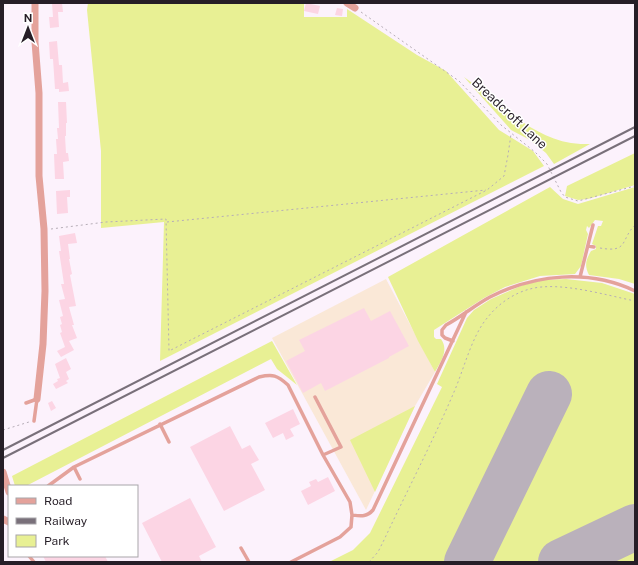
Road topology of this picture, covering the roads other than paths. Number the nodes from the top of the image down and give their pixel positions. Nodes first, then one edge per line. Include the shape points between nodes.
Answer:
1 (35, 3) edge
2 (347, 3) edge
3 (355, 8) road end
4 (593, 225) dead end
5 (588, 246) junction
6 (594, 247) road end
7 (580, 277) junction
8 (635, 291) edge
9 (466, 312) junction
10 (453, 342) junction
11 (315, 397) dead end
12 (37, 399) junction
13 (26, 403) dead end
14 (34, 421) road end
15 (160, 424) junction
16 (169, 442) dead end
17 (323, 455) junction
18 (74, 467) junction
19 (4, 475) edge
20 (80, 479) dead end
21 (49, 485) edge
22 (8, 489) edge
23 (352, 514) junction
24 (241, 548) dead end
25 (248, 562) edge
26 (291, 562) edge

1 - 12 street via 35,42 40,100 39,176 44,229 45,291
2 - 3 street
4 - 5 lane
5 - 6 lane
5 - 7 lane
7 - 8 lane
7 - 9 lane via 558,277 521,284 489,298
9 - 10 lane
9 - 10 lane via 442,330 443,337
10 - 23 lane via 373,510 365,515
11 - 17 lane via 341,446
12 - 13 lane
12 - 14 lane
15 - 16 lane
15 - 17 lane via 270,374 279,377 288,385
15 - 18 lane
17 - 23 lane via 350,502
18 - 20 lane
18 - 21 lane
19 - 22 street
23 - 26 lane via 351,527 340,537
24 - 25 lane

